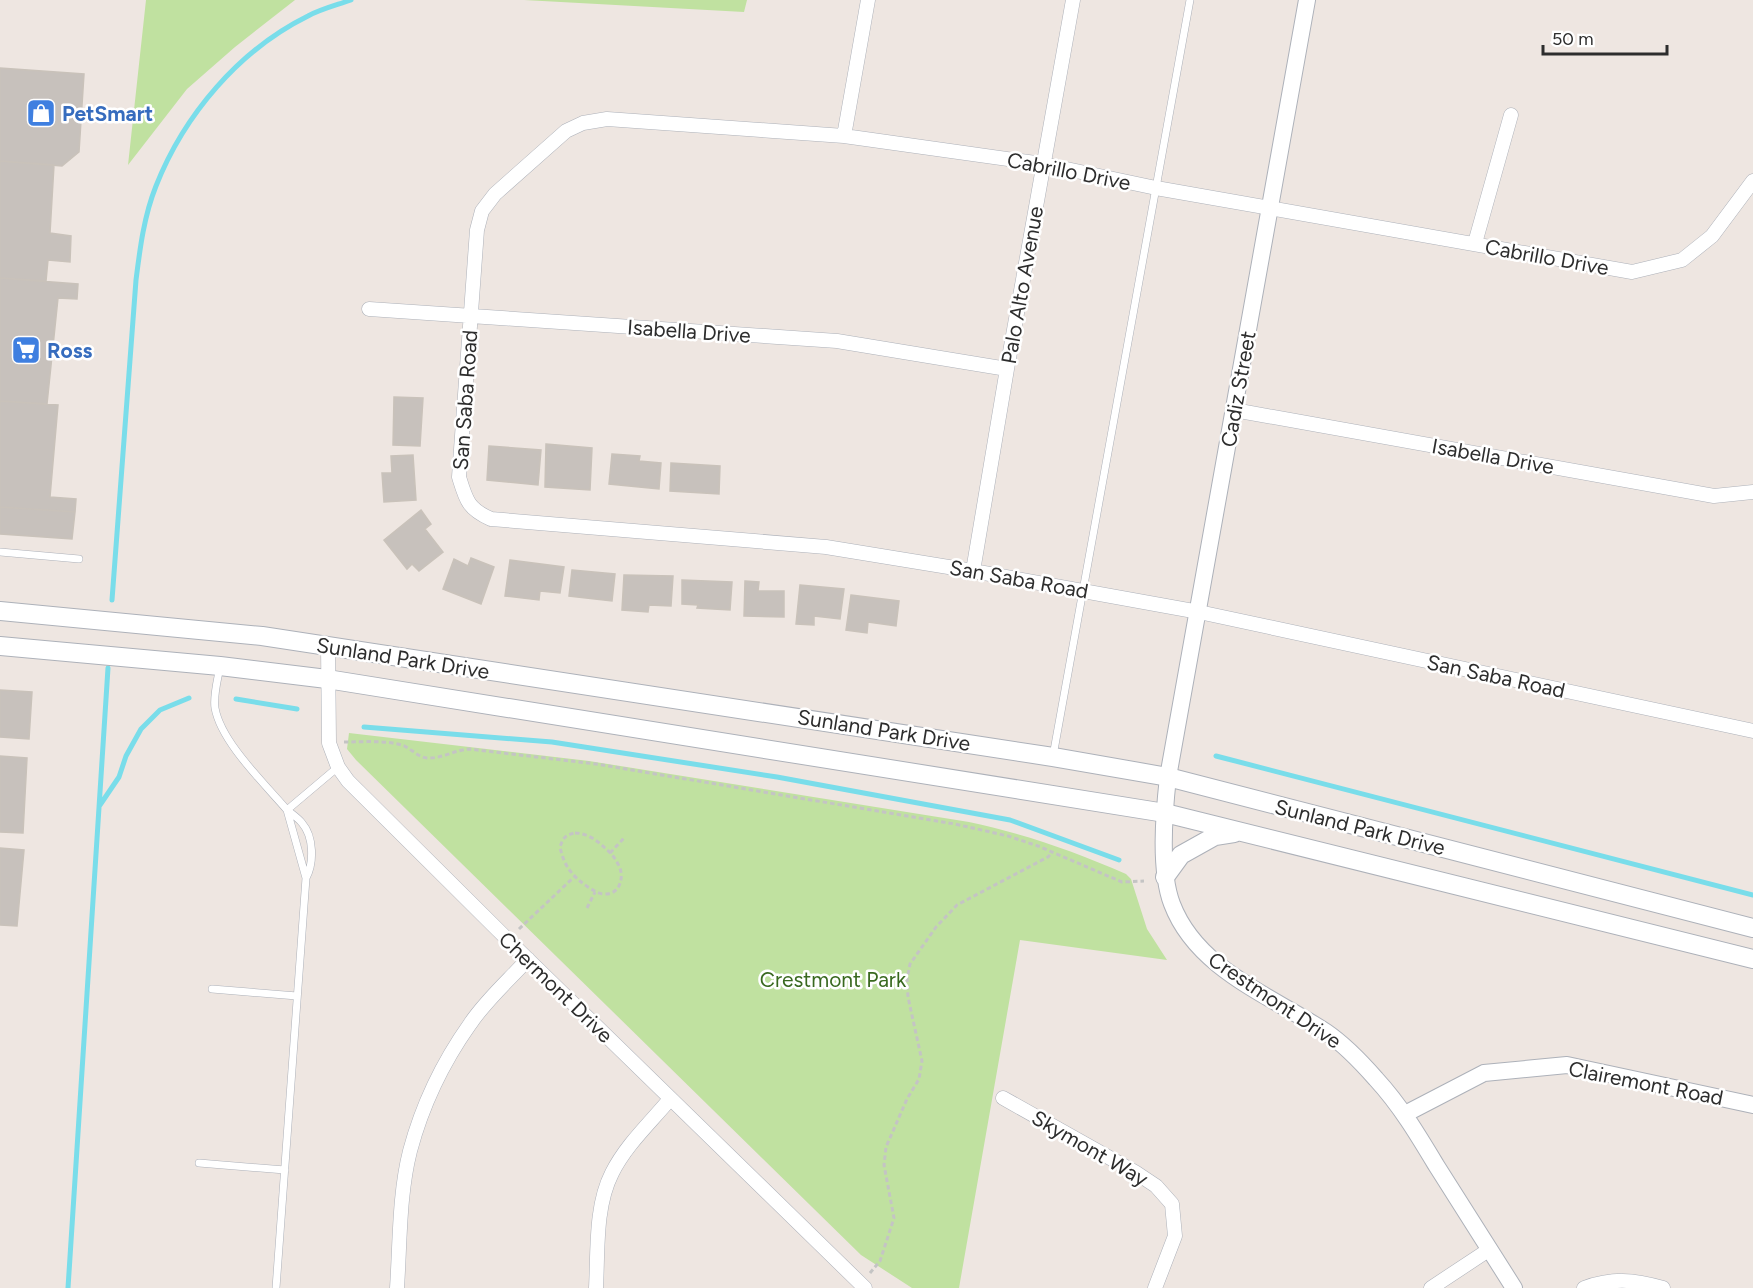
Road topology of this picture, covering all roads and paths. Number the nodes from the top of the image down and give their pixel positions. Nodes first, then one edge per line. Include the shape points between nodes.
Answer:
1 (868, 0) edge
2 (1074, 0) edge
3 (1190, 0) edge
4 (1307, 0) edge
5 (1511, 115) dead end
6 (844, 136) junction
7 (1043, 164) junction
8 (1753, 181) edge
9 (1156, 188) junction
10 (1270, 208) junction
11 (1475, 243) junction
12 (369, 309) dead end
13 (470, 316) junction
14 (1007, 369) junction
15 (1234, 410) junction
16 (1753, 492) edge
17 (0, 552) edge
18 (79, 560) dead end
19 (974, 571) junction
20 (1083, 591) junction
21 (0, 611) edge
22 (1199, 612) junction
23 (0, 646) edge
24 (328, 646) junction
25 (219, 666) junction
26 (327, 679) junction
27 (1753, 731) edge
28 (342, 742) dead end
29 (1053, 757) junction
30 (338, 767) junction
31 (1168, 777) junction
32 (287, 810) junction
33 (1164, 813) junction
34 (1240, 832) junction
35 (625, 837) dead end
36 (1052, 852) junction
37 (610, 853) junction
38 (574, 877) junction
39 (1165, 877) junction
40 (306, 878) junction
41 (1144, 881) dead end
42 (595, 892) junction
43 (587, 908) dead end
44 (1753, 928) edge
45 (508, 940) junction
46 (528, 959) junction
47 (1753, 959) edge
48 (212, 989) dead end
49 (297, 996) junction
50 (1003, 1098) dead end
51 (670, 1099) junction
52 (1753, 1105) edge
53 (1405, 1114) junction
54 (199, 1163) dead end
55 (285, 1170) junction
56 (1490, 1249) junction
57 (861, 1287) edge
58 (276, 1288) edge
59 (397, 1288) edge
60 (596, 1288) edge
61 (1155, 1288) edge
62 (1431, 1288) edge
63 (1514, 1288) edge
64 (1584, 1288) edge
65 (1663, 1288) edge

1 - 6 street
2 - 7 street, Palo Alto Avenue
3 - 9 lane
4 - 10 street, Cadiz Street
5 - 11 street
6 - 7 street, Cabrillo Drive
6 - 13 street, Cabrillo Drive via 607,119 566,131 495,194 483,211 477,230
7 - 9 street, Cabrillo Drive
7 - 14 street, Palo Alto Avenue
8 - 11 street, Cabrillo Drive via 1712,236 1682,260 1632,272
9 - 10 street, Cabrillo Drive
9 - 20 lane
10 - 11 street, Cabrillo Drive
10 - 15 street, Cadiz Street
12 - 13 street, Isabella Drive
13 - 14 street, Isabella Drive via 837,341
13 - 19 street, San Saba Road via 459,477 465,498 477,513 491,519 826,547
14 - 19 street, Palo Alto Avenue
15 - 16 street, Isabella Drive via 1714,496
15 - 22 street, Cadiz Street
17 - 18 lane
19 - 20 street, San Saba Road
20 - 22 street, San Saba Road
20 - 29 lane
21 - 24 main road, Sunland Park Drive
22 - 27 street, San Saba Road
22 - 31 street, Cadiz Street
23 - 25 main road, Sunland Park Drive
24 - 26 street, Chermont Drive
24 - 29 main road, Sunland Park Drive
25 - 26 main road, Sunland Park Drive
25 - 32 lane via 214,706 219,722 228,740
26 - 30 street, Chermont Drive via 330,743
26 - 33 main road, Sunland Park Drive
28 - 36 path via 392,743 424,758 469,749 597,764 955,824 1008,836
29 - 31 main road, Sunland Park Drive
30 - 32 lane
30 - 45 street, Chermont Drive
31 - 33 street, Crestmont Drive
31 - 44 main road, Sunland Park Drive
32 - 40 lane
32 - 40 lane via 304,825 309,840 312,868
33 - 34 main road, Sunland Park Drive
33 - 39 street, Crestmont Drive
34 - 39 main road via 1215,836 1181,855
34 - 47 main road, Sunland Park Drive
35 - 37 path
36 - 41 path via 1122,882
36 - 57 path via 957,905 910,964 908,997 922,1061 920,1079 886,1147 884,1165 894,1218 880,1261
37 - 38 path via 582,833 568,834 560,847
37 - 42 path via 618,864 622,881 610,894
38 - 42 path
38 - 45 path
39 - 53 street, Crestmont Drive via 1171,903 1199,948 1221,968 1329,1034 1378,1080
40 - 49 lane
42 - 43 path
45 - 46 street, Chermont Drive
46 - 51 street, Chermont Drive
46 - 59 street via 471,1022 433,1086 405,1180
48 - 49 lane
49 - 55 lane
50 - 61 street, Skymont Way via 1156,1185 1172,1204 1175,1236
51 - 57 street, Chermont Drive
51 - 60 street via 611,1174 600,1219
52 - 53 street, Clairemont Road via 1567,1065 1484,1072
53 - 56 street, Crestmont Drive
54 - 55 lane
55 - 58 lane
56 - 62 street
56 - 63 street, Crestmont Drive
64 - 65 street via 1604,1281 1625,1280

